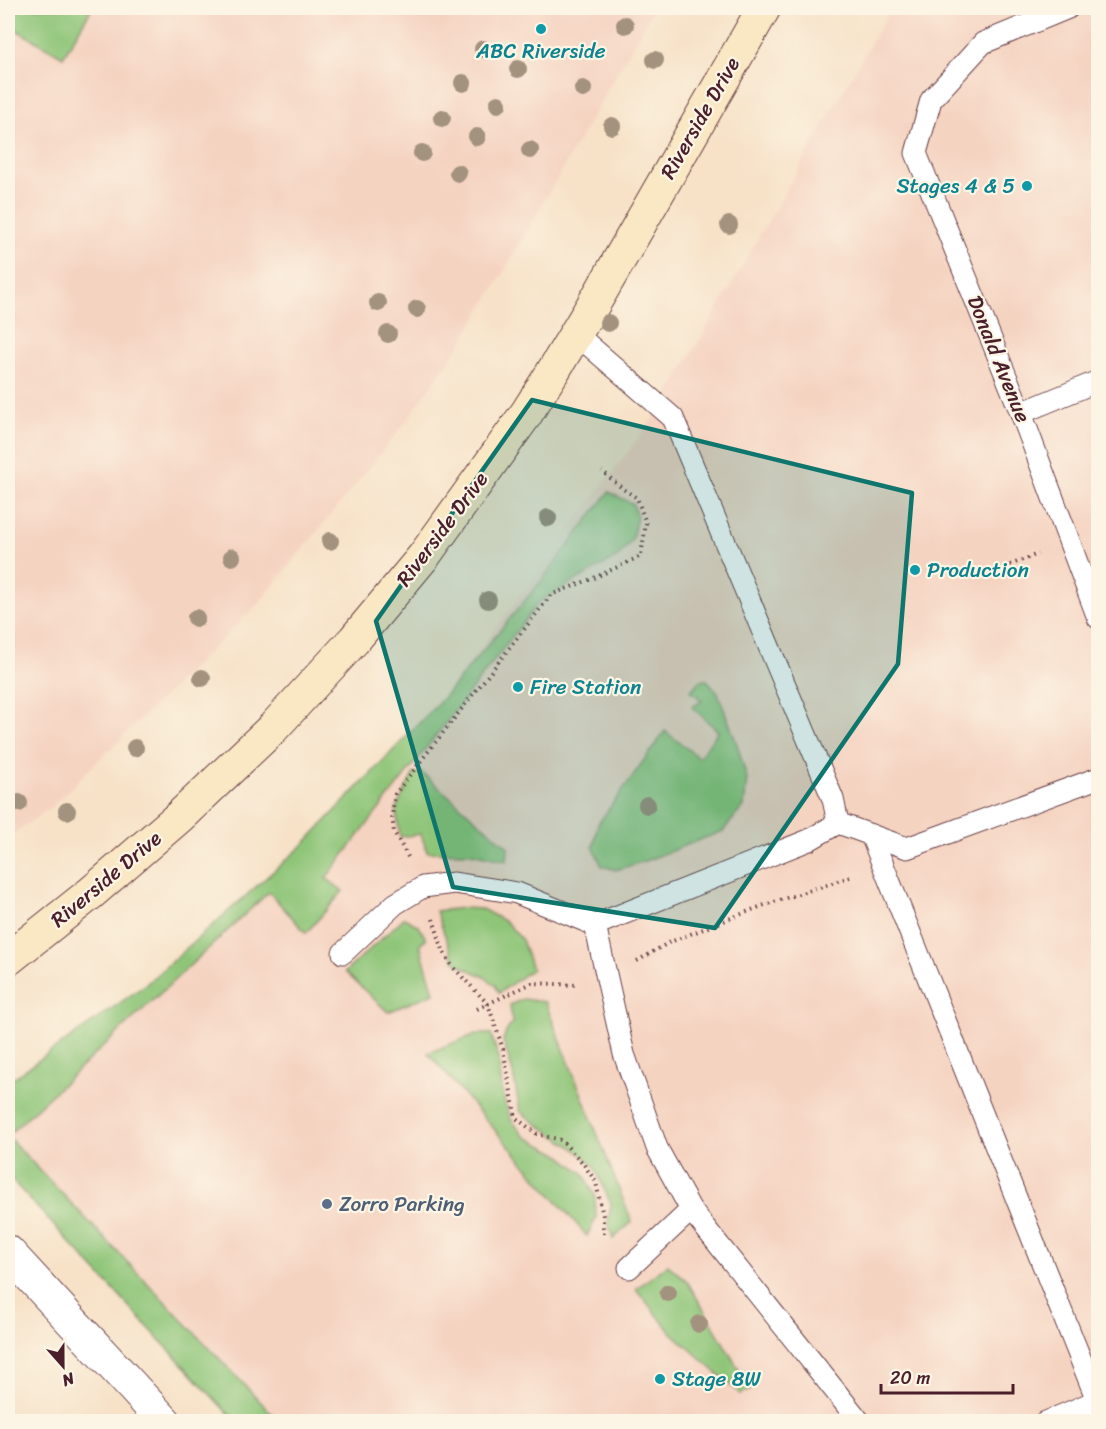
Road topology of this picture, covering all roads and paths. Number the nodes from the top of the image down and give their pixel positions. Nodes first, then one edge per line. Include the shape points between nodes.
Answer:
1 (764, 8) edge
2 (1068, 8) edge
3 (576, 334) junction
4 (1098, 381) edge
5 (1021, 413) junction
6 (602, 471) dead end
7 (1098, 618) edge
8 (1098, 778) edge
9 (838, 823) junction
10 (872, 835) junction
11 (884, 866) junction
12 (423, 887) junction
13 (596, 925) junction
14 (343, 953) dead end
15 (8, 959) edge
16 (608, 986) junction
17 (488, 1004) junction
18 (477, 1009) dead end
19 (691, 1210) junction
20 (605, 1238) dead end
21 (8, 1252) edge
22 (629, 1268) dead end
23 (1098, 1400) edge
24 (165, 1422) edge
25 (860, 1422) edge
26 (1046, 1422) edge

1 - 3 main road, Riverside Drive
2 - 5 lane, Donald Avenue via 983,43 931,100 916,153
3 - 9 lane via 673,418 833,799
3 - 15 main road, Riverside Drive via 526,414 424,556 354,640 271,730 179,817
4 - 5 lane
5 - 7 lane, Donald Avenue
6 - 12 path via 637,498 646,523 641,556 551,595 395,794 394,832
8 - 10 lane via 907,848
9 - 10 lane
9 - 13 lane via 809,840
10 - 11 lane
11 - 16 path via 762,906 670,942 637,961 626,981
11 - 23 lane
12 - 13 lane via 454,882 517,893
12 - 14 lane via 395,904
12 - 17 path via 443,950 452,966
13 - 16 lane
16 - 17 path via 532,984
16 - 19 lane via 624,1054 657,1149
17 - 18 path
17 - 20 path via 503,1049 516,1118 537,1134 561,1140 582,1162 596,1182
19 - 22 lane
19 - 25 lane
21 - 24 street
23 - 26 lane

